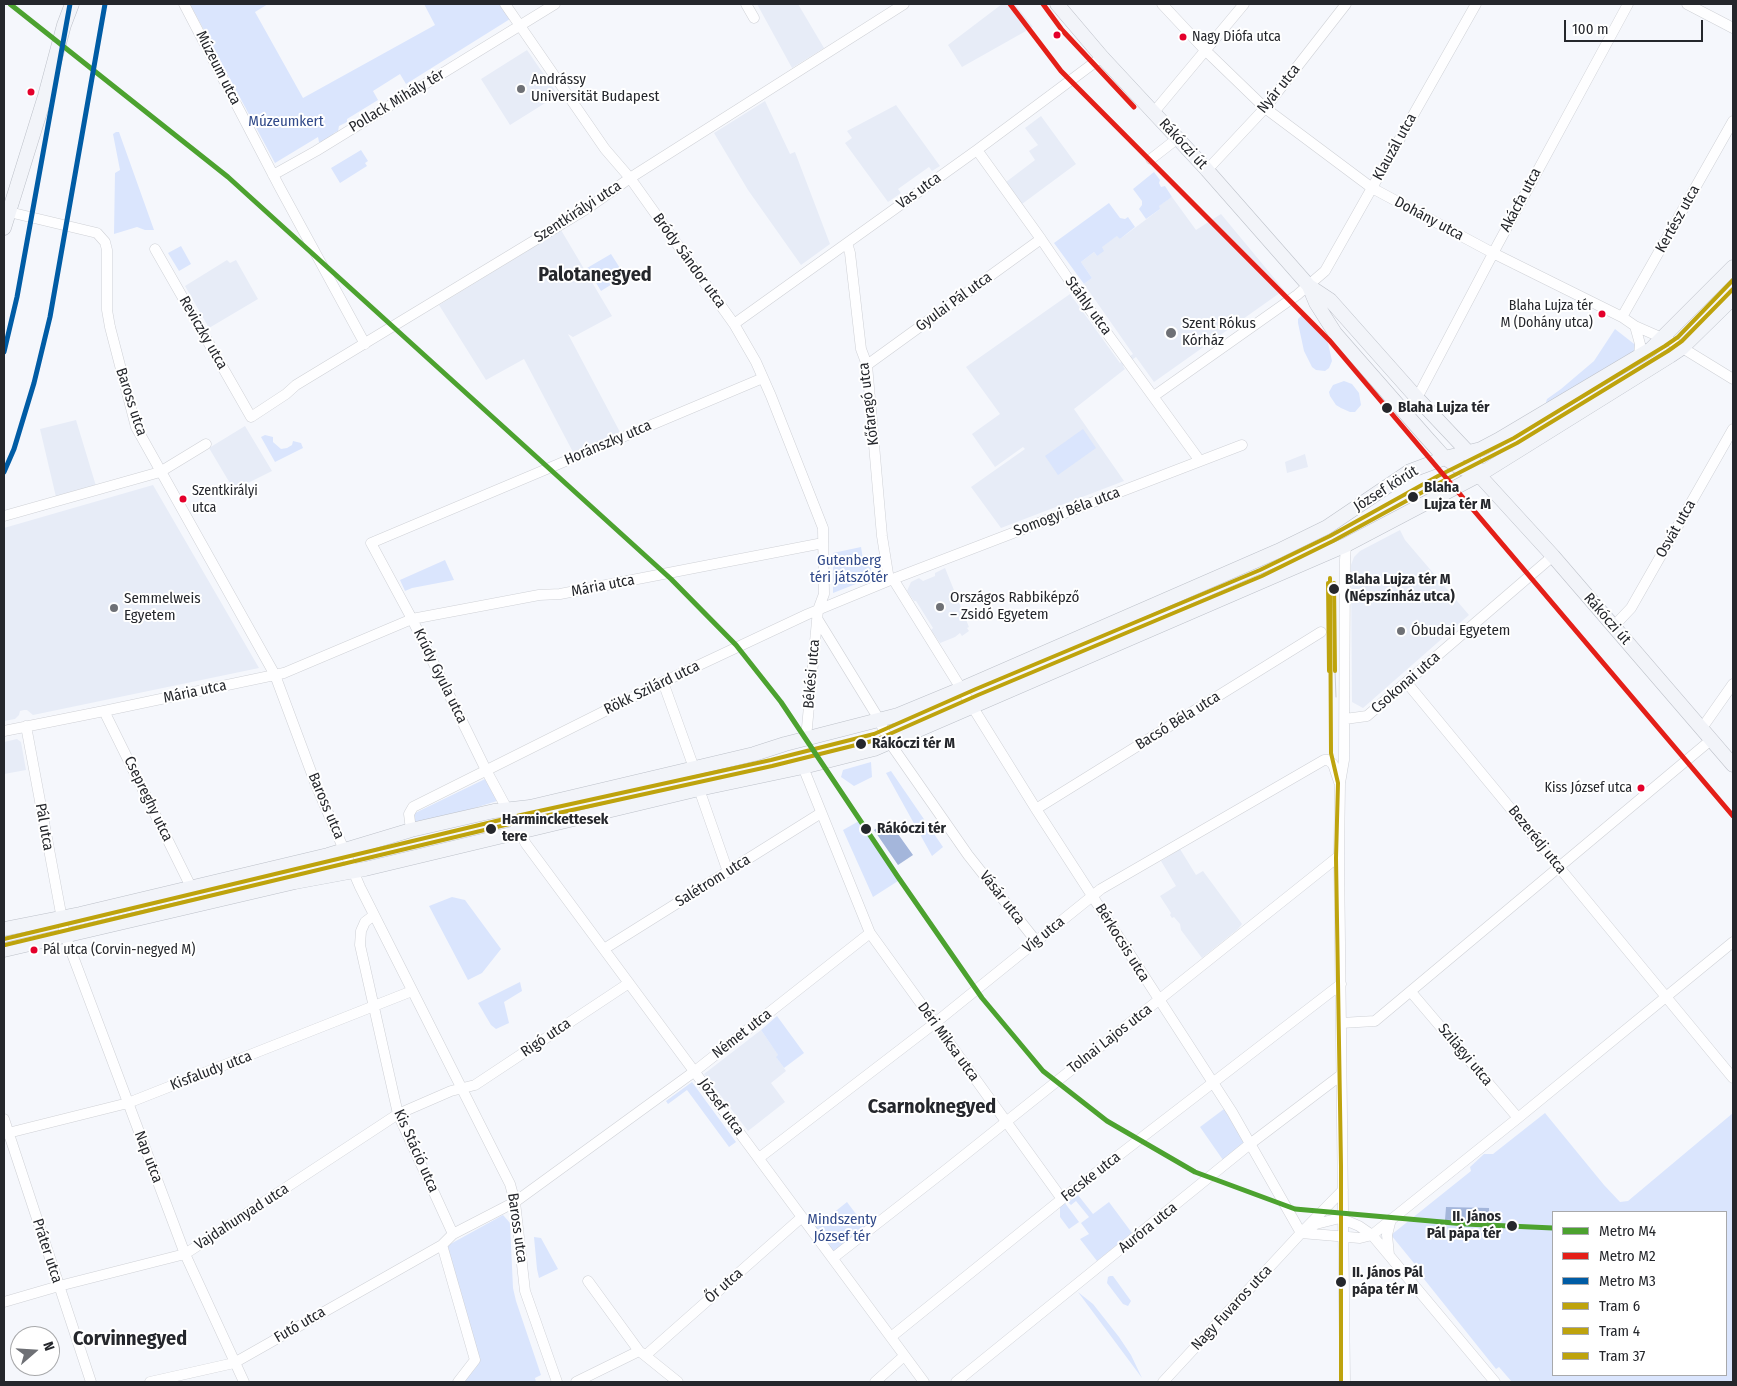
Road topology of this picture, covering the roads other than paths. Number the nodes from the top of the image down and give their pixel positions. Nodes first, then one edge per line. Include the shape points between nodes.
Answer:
1 (72, 4) edge
2 (184, 4) edge
3 (505, 4) edge
4 (555, 4) edge
5 (746, 4) edge
6 (904, 4) edge
7 (1057, 4) edge
8 (1162, 4) edge
9 (1244, 4) edge
10 (1346, 4) edge
11 (1476, 4) edge
12 (1628, 4) edge
13 (1687, 4) edge
14 (754, 18) dead end
15 (520, 25) junction
16 (1733, 28) edge
17 (1205, 50) junction
18 (1102, 57) junction
19 (1265, 108) junction
20 (1154, 112) junction
21 (1733, 121) edge
22 (1178, 138) junction
23 (977, 150) junction
24 (1151, 159) dead end
25 (1207, 170) junction
26 (273, 175) junction
27 (630, 178) junction
28 (1372, 188) junction
29 (8, 212) junction
30 (4, 228) edge
31 (1041, 239) junction
32 (847, 243) junction
33 (155, 248) dead end
34 (1493, 253) junction
35 (1733, 267) edge
36 (1309, 286) junction
37 (1733, 298) edge
38 (1622, 318) junction
39 (734, 324) junction
40 (1635, 326) junction
41 (1663, 339) junction
42 (365, 344) junction
43 (1682, 348) junction
44 (1640, 358) junction
45 (867, 365) junction
46 (763, 378) junction
47 (1733, 379) edge
48 (1154, 396) junction
49 (1417, 398) junction
50 (251, 417) joint
51 (1733, 428) edge
52 (206, 444) dead end
53 (1242, 445) dead end
54 (1456, 455) junction
55 (1200, 460) junction
56 (160, 472) junction
57 (1479, 475) junction
58 (4, 516) edge
59 (371, 543) joint
60 (823, 543) junction
61 (1346, 545) junction
62 (1553, 556) junction
63 (891, 580) junction
64 (818, 615) junction
65 (412, 619) junction
66 (1614, 626) junction
67 (1321, 632) dead end
68 (275, 675) junction
69 (662, 682) junction
70 (1407, 683) junction
71 (1733, 684) edge
72 (961, 689) junction
73 (972, 706) junction
74 (104, 711) junction
75 (1344, 719) junction
76 (880, 720) junction
77 (26, 726) junction
78 (1702, 728) junction
79 (4, 731) edge
80 (806, 738) junction
81 (1712, 739) junction
82 (890, 743) junction
83 (1733, 765) edge
84 (802, 767) junction
85 (694, 768) junction
86 (486, 770) junction
87 (1340, 783) junction
88 (699, 789) junction
89 (1036, 809) junction
90 (508, 810) junction
91 (821, 813) junction
92 (411, 830) junction
93 (519, 832) junction
94 (344, 850) junction
95 (1339, 856) junction
96 (1558, 866) junction
97 (353, 870) junction
98 (728, 872) junction
99 (191, 887) junction
100 (1092, 895) junction
101 (374, 915) junction
102 (63, 927) junction
103 (4, 930) edge
104 (870, 933) junction
105 (1036, 941) junction
106 (1733, 942) edge
107 (4, 950) edge
108 (604, 950) junction
109 (629, 983) junction
110 (1341, 984) junction
111 (412, 991) junction
112 (1411, 992) junction
113 (1667, 996) junction
114 (1159, 1001) junction
115 (373, 1007) junction
116 (935, 1023) junction
117 (1341, 1023) junction
118 (695, 1071) junction
119 (1341, 1075) junction
120 (1733, 1078) edge
121 (1213, 1082) junction
122 (461, 1089) junction
123 (128, 1104) junction
124 (398, 1114) junction
125 (1518, 1118) junction
126 (4, 1119) edge
127 (1006, 1122) junction
128 (6, 1133) edge
129 (1250, 1144) junction
130 (759, 1158) junction
131 (1343, 1190) junction
132 (1062, 1199) junction
133 (515, 1202) junction
134 (802, 1218) junction
135 (1343, 1218) junction
136 (1391, 1219) junction
137 (1301, 1233) junction
138 (453, 1234) junction
139 (1372, 1235) junction
140 (1343, 1236) junction
141 (442, 1245) junction
142 (185, 1254) junction
143 (1388, 1255) junction
144 (833, 1258) junction
145 (588, 1281) dead end
146 (59, 1286) junction
147 (4, 1302) edge
148 (891, 1338) junction
149 (642, 1353) junction
150 (904, 1356) junction
151 (234, 1363) junction
152 (1491, 1381) edge
153 (91, 1382) edge
154 (150, 1382) edge
155 (244, 1382) edge
156 (458, 1382) edge
157 (558, 1382) edge
158 (576, 1382) edge
159 (678, 1382) edge
160 (875, 1382) edge
161 (924, 1382) edge
162 (956, 1382) edge
163 (1163, 1382) edge
164 (1345, 1382) edge

1 - 29 main road
2 - 26 street, Múzeum utca
3 - 15 street, Bródy Sándor utca
4 - 15 street, Pollack Mihály tér
5 - 14 street
6 - 27 street, Szentkirályi utca
7 - 18 main road, Rákóczi út
8 - 17 street, Dohány utca
9 - 17 street
10 - 19 street, Nyár utca
11 - 28 street, Klauzál utca
12 - 34 street, Akácfa utca
13 - 16 street
15 - 26 street, Pollack Mihály tér
15 - 27 street, Bródy Sándor utca via 604,149
17 - 19 street, Dohány utca
17 - 20 street
18 - 20 main road, Rákóczi út
18 - 23 street, Vas utca
19 - 25 street, Nyár utca
19 - 28 street, Dohány utca
20 - 22 main road, Rákóczi út
21 - 38 street, Kertész utca
22 - 24 street
22 - 25 main road, Rákóczi út
23 - 31 street, Stáhly utca
23 - 32 street, Vas utca
25 - 36 main road, Rákóczi út
26 - 42 street, Múzeum utca
27 - 39 street, Bródy Sándor utca
27 - 42 street, Szentkirályi utca via 588,208
28 - 34 street, Dohány utca
28 - 36 street, Klauzál utca via 1325,271
29 - 30 main road
29 - 56 street, Baross utca via 97,233 103,238 107,250 110,327 136,427
31 - 45 street, Gyulai Pál utca
31 - 48 street, Stáhly utca
32 - 39 street, Vas utca
32 - 45 street, Kőfaragó utca via 861,349
33 - 50 street, Reviczky utca
34 - 38 street, Dohány utca
34 - 49 street, Akácfa utca
35 - 41 main road, József körút
36 - 48 street, Klauzál utca
36 - 49 main road, Rákóczi út via 1330,300
36 - 54 main road, Rákóczi út via 1335,333
37 - 43 main road, József körút
38 - 40 street, Dohány utca
39 - 46 street, Bródy Sándor utca
40 - 41 street, Dohány utca
40 - 44 street
41 - 43 street, Dohány utca
41 - 44 main road, József körút
42 - 50 street, Szentkirályi utca via 296,385
43 - 47 street, Dohány utca
43 - 57 main road, József körút
44 - 54 main road, József körút via 1502,438 1481,449
45 - 63 street, Kőfaragó utca via 882,536
46 - 59 street, Horánszky utca
46 - 60 street, Bródy Sándor utca via 817,509 823,528
48 - 55 street, Stáhly utca
49 - 54 main road, Rákóczi út
51 - 66 street, Osvát utca via 1631,608
52 - 56 street
53 - 55 street, Somogyi Béla utca
54 - 57 main road, Rákóczi út via 1462,469
54 - 57 main road, Rákóczi út via 1475,463
54 - 72 main road, József körút via 1410,471 1326,527 1278,551
55 - 63 street, Somogyi Béla utca
56 - 58 street
56 - 68 street, Baross utca
57 - 61 main road, József körút
57 - 62 main road, Rákóczi út
59 - 65 street, Krúdy Gyula utca
60 - 64 street, Békési utca via 824,594
60 - 65 street, Mária utca
61 - 73 main road, József körút
61 - 75 street
62 - 66 main road, Rákóczi út
62 - 70 street, Csokonai utca
63 - 64 street, Somogyi Béla utca
63 - 72 street, Bérkocsis utca
64 - 69 street, Rökk Szilárd utca
64 - 76 street
64 - 80 street, Békési utca
65 - 68 street, Mária utca
65 - 86 street, Krúdy Gyula utca
66 - 78 main road, Rákóczi út
67 - 89 street, Bacsó Béla utca
68 - 74 street, Mária utca
68 - 94 street, Baross utca
69 - 85 street
69 - 86 street, Rökk Szilárd utca
70 - 75 street, Csokonai utca via 1367,716
70 - 96 street, Bezerédj utca
71 - 78 street
72 - 73 street, Bérkocsis utca
72 - 76 main road, József körút
73 - 82 main road, József körút
73 - 89 street, Bérkocsis utca
74 - 77 street, Mária utca
74 - 99 street, Csepreghy utca
75 - 87 street via 1344,760
76 - 80 main road, József körút
76 - 82 street
77 - 79 street, Mária utca
77 - 102 street, Pál utca
78 - 81 main road, Rákóczi út
80 - 85 main road, József körút
81 - 83 main road, Rákóczi út
81 - 96 street
82 - 84 main road, József körút
82 - 105 street, Vásár utca via 968,854
84 - 88 main road, József körút
84 - 91 street
85 - 90 main road, József körút
86 - 90 street, Krúdy Gyula utca
86 - 92 street via 413,807 409,814
87 - 95 street
87 - 100 street, Víg utca via 1333,764 1324,760
88 - 93 main road, József körút
88 - 98 street
89 - 100 street, Bérkocsis utca
90 - 92 main road, József körút
90 - 93 street, Krúdy Gyula utca
91 - 98 street, Salétrom utca
91 - 104 street
92 - 94 main road, József körút
93 - 97 main road, József körút
93 - 108 street, József utca
94 - 97 street, Baross utca
94 - 99 main road, József körút
95 - 110 street
95 - 114 street, Tolnai Lajos utca
96 - 112 street
96 - 113 street, Bezerédj utca
97 - 101 street, Baross utca
97 - 102 main road, József körút
98 - 108 street, Salétrom utca
99 - 102 main road, József körút via 80,914
100 - 105 street, Víg utca
100 - 114 street, Bérkocsis utca
101 - 111 street, Baross utca
101 - 115 street via 365,922 360,945
102 - 103 main road, József körút
102 - 107 main road, József körút
102 - 123 street, Nap utca
104 - 116 street, Déri Miksa utca
104 - 118 street, Német utca
105 - 116 street, Víg utca
106 - 113 street
108 - 109 street, József utca
109 - 118 street, József utca
109 - 122 street, Rigó utca via 475,1085
110 - 117 street
110 - 121 street, Fecske utca
111 - 115 street, Kisfaludy utca
111 - 122 street, Baross utca
112 - 117 street via 1375,1021
112 - 125 street, Szilágyi utca
113 - 120 street
113 - 125 street
114 - 121 street, Bérkocsis utca
114 - 127 street, Tolnai Lajos utca
115 - 123 street, Kisfaludy utca
115 - 124 street, Kis Stáció utca
116 - 127 street, Déri Miksa utca
116 - 130 street, Víg utca
117 - 119 street
118 - 130 street, József utca
118 - 133 street, Német utca
119 - 129 street, Auróra utca
119 - 131 street
121 - 129 street, Bérkocsis utca
121 - 132 street, Fecske utca
122 - 124 street, Vajdahunyad utca
122 - 133 street, Baross utca via 504,1170
123 - 128 street, Kisfaludy utca
123 - 142 street, Nap utca
124 - 138 street, Kis Stáció utca
124 - 142 street, Vajdahunyad utca
125 - 136 street
126 - 128 street, Práter utca
127 - 132 street, Déri Miksa utca
127 - 144 street, Tolnai Lajos utca
128 - 146 street, Práter utca
129 - 137 street, Bérkocsis utca
129 - 162 street, Auróra utca
130 - 134 street, József utca
131 - 135 street
131 - 137 street, Nagy Fuvaros utca
132 - 148 street, Fecske utca
133 - 138 street, Német utca
133 - 157 street, Baross utca via 525,1291
134 - 144 street, József utca
134 - 149 street, Őr utca
135 - 137 street, Nagy Fuvaros utca via 1316,1224
135 - 139 street
135 - 140 street
136 - 139 street
136 - 143 street via 1387,1235
137 - 140 street
137 - 163 street, Nagy Fuvaros utca
138 - 141 street, Futó utca
139 - 140 street via 1360,1238
139 - 143 street
140 - 164 street
141 - 151 street, Futó utca
141 - 156 street via 475,1360
142 - 146 street, Vajdahunyad utca
142 - 151 street, Nap utca
143 - 152 street
144 - 148 street, József utca
145 - 149 street
146 - 147 street, Vajdahunyad utca
146 - 153 street, Práter utca
148 - 150 street, József utca
149 - 158 street, Őr utca
149 - 159 street
150 - 160 street
150 - 161 street, József utca
151 - 154 street, Futó utca
151 - 155 street, Nap utca

